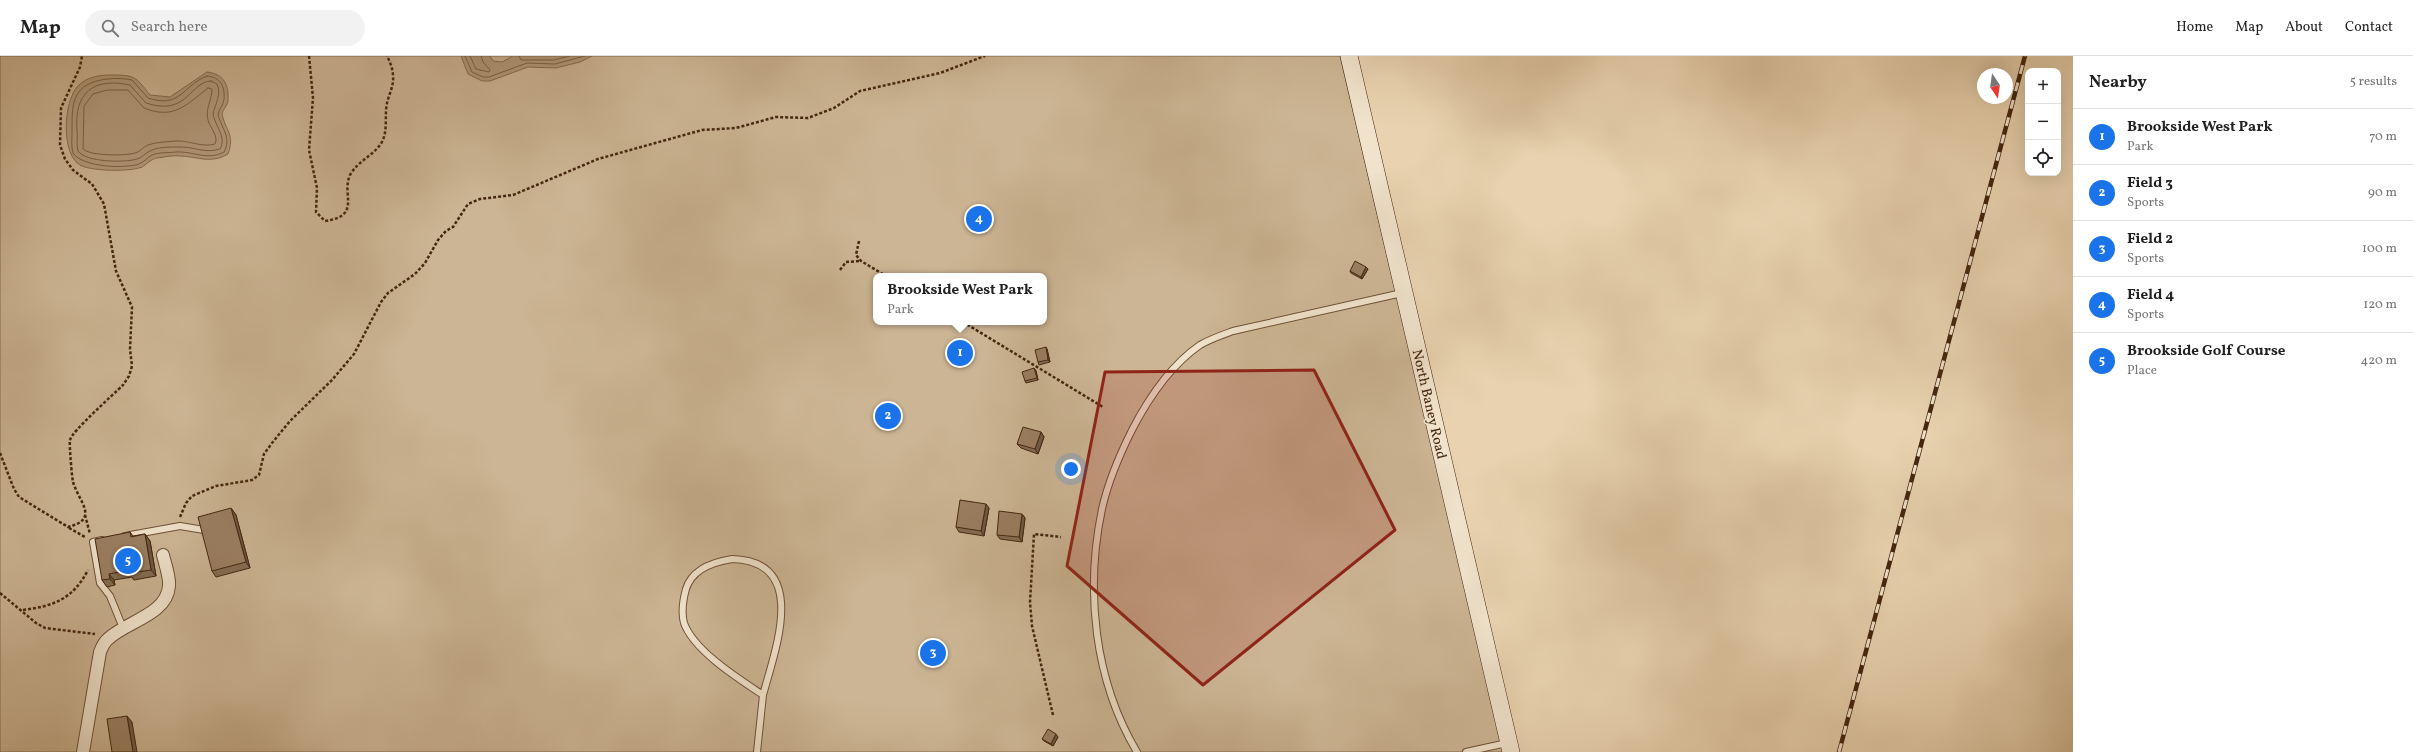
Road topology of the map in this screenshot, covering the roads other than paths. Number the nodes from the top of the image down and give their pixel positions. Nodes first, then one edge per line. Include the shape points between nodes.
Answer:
1 (1349, 56) edge
2 (1404, 292) junction
3 (204, 530) edge
4 (114, 538) edge
5 (107, 539) edge
6 (163, 555) dead end
7 (119, 631) junction
8 (763, 695) junction
9 (1510, 747) edge
10 (83, 752) edge
11 (757, 752) edge
12 (1137, 752) edge
13 (1466, 752) edge

1 - 2 street, North Baney Road
2 - 9 street, North Baney Road
2 - 12 lane via 1233,331 1213,339 1200,346 1174,368 1137,421 1102,507 1095,552 1094,601 1102,662 1124,729
3 - 4 lane via 180,526
5 - 7 lane via 92,542 100,583 110,596
6 - 7 street via 170,585 166,595 143,620
7 - 10 street via 107,639 100,652
8 - 8 lane via 782,620 783,606 778,586 770,574 746,559 732,559 708,565 692,578 687,588 682,607 685,624 711,657
8 - 11 lane
9 - 13 lane

